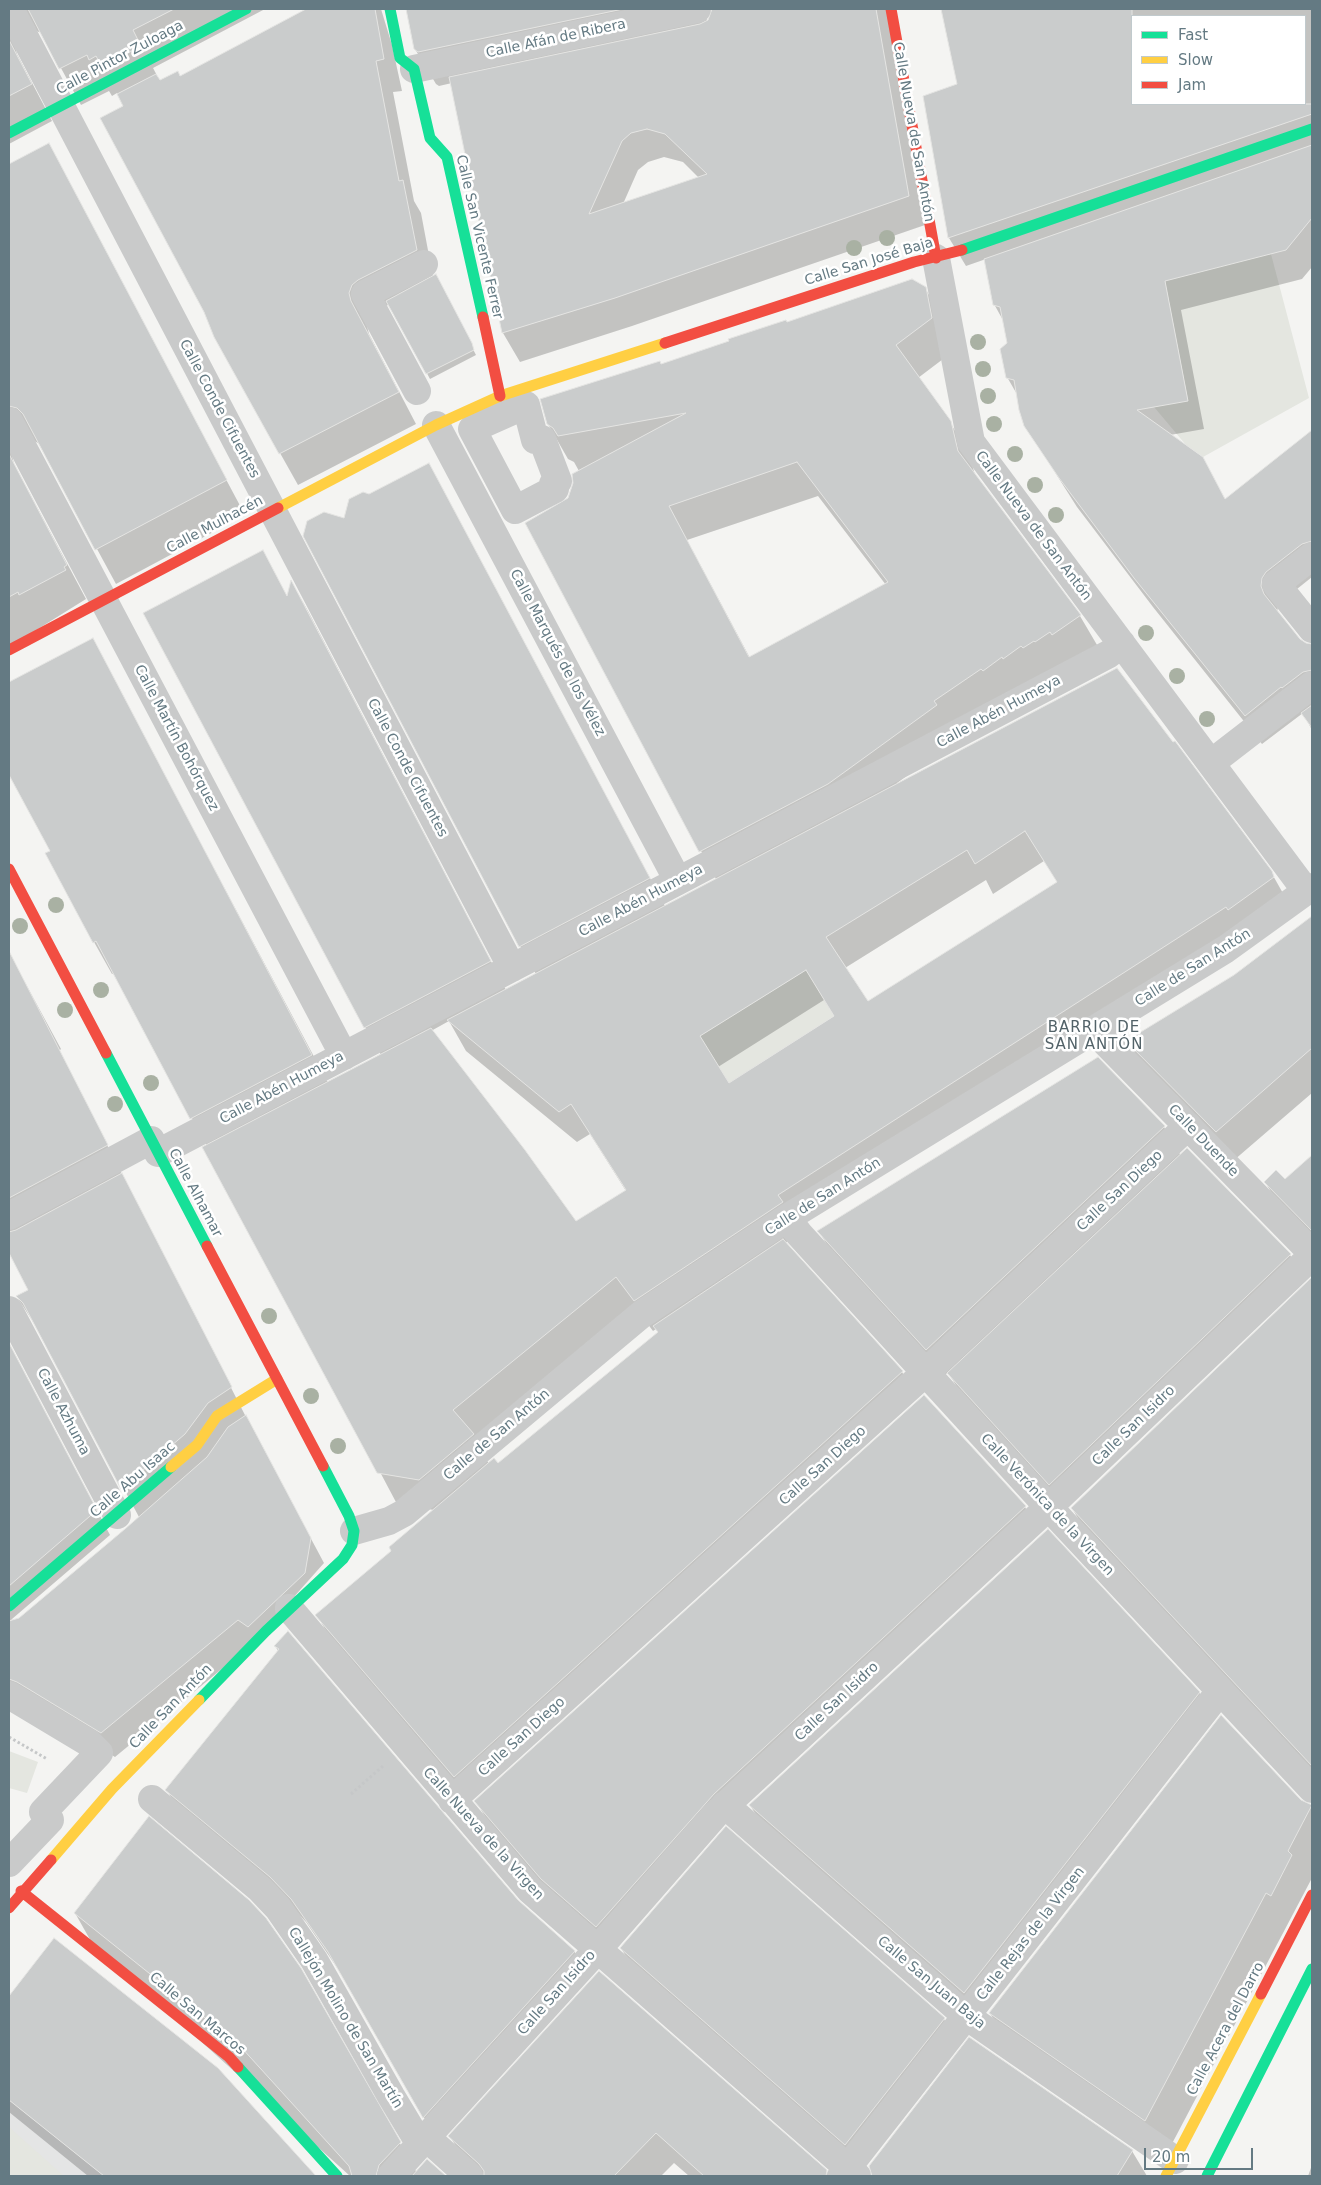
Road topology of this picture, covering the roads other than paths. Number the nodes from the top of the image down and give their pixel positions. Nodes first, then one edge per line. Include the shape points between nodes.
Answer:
1 (10, 9) edge
2 (246, 9) edge
3 (390, 9) edge
4 (697, 9) edge
5 (891, 9) edge
6 (414, 69) junction
7 (61, 106) junction
8 (1312, 129) edge
9 (9, 133) edge
10 (936, 258) junction
11 (424, 264) dead end
12 (418, 391) dead end
13 (500, 396) junction
14 (9, 421) edge
15 (436, 425) junction
16 (273, 511) junction
17 (1312, 556) edge
18 (103, 600) junction
19 (1312, 629) edge
20 (1122, 644) junction
21 (9, 650) edge
22 (1312, 685) edge
23 (1210, 763) junction
24 (9, 869) edge
25 (678, 881) junction
26 (1309, 889) edge
27 (512, 968) junction
28 (1097, 1028) junction
29 (344, 1056) junction
30 (1188, 1126) junction
31 (154, 1147) junction
32 (9, 1216) edge
33 (788, 1218) junction
34 (1312, 1254) edge
35 (9, 1310) edge
36 (925, 1373) junction
37 (276, 1379) junction
38 (1048, 1507) junction
39 (117, 1514) junction
40 (354, 1531) junction
41 (9, 1606) edge
42 (289, 1608) junction
43 (1220, 1691) junction
44 (9, 1695) edge
45 (1312, 1789) edge
46 (152, 1799) dead end
47 (452, 1800) junction
48 (725, 1805) junction
49 (9, 1863) edge
50 (21, 1891) junction
51 (1312, 1896) edge
52 (9, 1907) edge
53 (598, 1949) junction
54 (1312, 1969) edge
55 (966, 2016) junction
56 (424, 2140) junction
57 (1170, 2168) edge
58 (848, 2173) edge
59 (337, 2176) edge
60 (392, 2176) edge
61 (469, 2176) edge
62 (1207, 2176) edge

1 - 7 street, Calle Conde Cifuentes
2 - 7 street, Calle Pintor Zuloaga
3 - 6 street, Calle San Vicente Ferrer via 400,58
4 - 6 street, Calle Afán de Ribera
5 - 10 street, Calle Nueva de San Antón
6 - 13 street, Calle San Vicente Ferrer via 430,138 447,157
7 - 9 street, Calle Pintor Zuloaga
7 - 16 street, Calle Conde Cifuentes
8 - 10 street, Calle San José Baja
10 - 13 street, Calle San José Baja via 914,262
10 - 20 street, Calle Nueva de San Antón via 971,442
11 - 12 street via 365,294
13 - 15 street, Calle San José Baja
14 - 18 street, Calle Martín Bohórquez
15 - 16 street, Calle Mulhacén
15 - 25 street, Calle Marqués de los Vélez
16 - 18 street, Calle Mulhacén
16 - 27 street, Calle Conde Cifuentes
17 - 19 street via 1276,584
18 - 21 street, Calle Mulhacén
18 - 29 street, Calle Martín Bohórquez
20 - 23 street, Calle Nueva de San Antón
20 - 25 street, Calle Abén Humeya via 1109,654
22 - 23 street
23 - 26 street, Calle Nueva de San Antón
24 - 31 street, Calle Alhamar
25 - 27 street, Calle Abén Humeya
26 - 28 street, Calle de San Antón via 1226,949
27 - 29 street, Calle Abén Humeya
28 - 30 street, Calle Duende via 1106,1043
28 - 33 street, Calle de San Antón
29 - 31 street, Calle Abén Humeya
30 - 34 street, Calle Duende
30 - 36 street, Calle San Diego
31 - 32 street, Calle Abén Humeya
31 - 37 street, Calle Alhamar
33 - 36 street, Calle Verónica de la Virgen
33 - 40 street, Calle de San Antón via 642,1314 404,1513
34 - 38 street, Calle San Isidro
35 - 39 street, Calle Azhuma
36 - 38 street, Calle Verónica de la Virgen
36 - 47 street, Calle San Diego
37 - 39 street, Calle Abu Isaac via 217,1416 197,1445
37 - 40 street, Calle Alhamar
38 - 43 street, Calle Verónica de la Virgen
38 - 48 street, Calle San Isidro
39 - 41 street, Calle Abu Isaac
40 - 42 street, Calle San Antón via 352,1545 344,1559
42 - 47 street, Calle Nueva de la Virgen
42 - 50 street, Calle San Antón via 112,1789
43 - 45 street, Calle Verónica de la Virgen
43 - 55 street, Calle Rejas de la Virgen
44 - 49 street via 89,1743 99,1753 42,1812 50,1820
46 - 56 street, Callejón Molino de San Martín via 260,1889 278,1908 314,1960 415,2136
47 - 53 street, Calle Nueva de la Virgen via 530,1890
48 - 53 street, Calle San Isidro
48 - 55 street, Calle San Juan Baja
50 - 52 street, Calle San Antón
50 - 59 street, Calle San Marcos via 229,2057
51 - 57 street, Calle Acera del Darro
53 - 56 street, Calle San Isidro
53 - 58 street, Calle Nueva de la Virgen
54 - 62 street
55 - 57 street, Calle San Juan Baja
55 - 58 street, Calle Rejas de la Virgen
56 - 60 street, Calle San Isidro
56 - 61 street, Callejón Molino de San Martín

